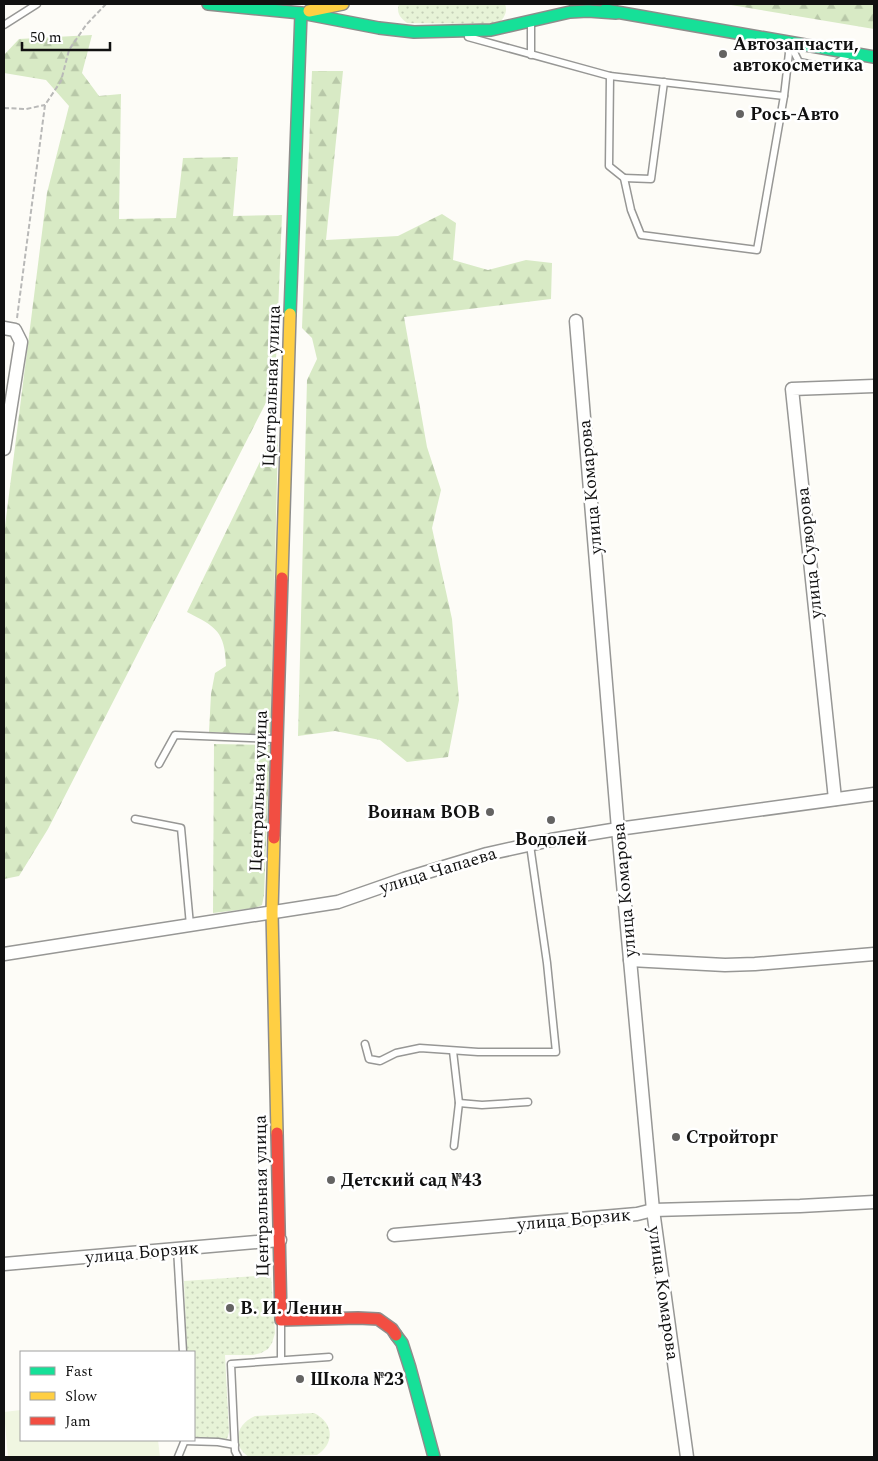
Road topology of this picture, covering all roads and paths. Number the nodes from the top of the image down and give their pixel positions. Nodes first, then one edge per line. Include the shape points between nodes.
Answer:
1 (37, 4) edge
2 (106, 4) edge
3 (208, 4) edge
4 (344, 4) edge
5 (582, 4) edge
6 (301, 13) junction
7 (616, 13) junction
8 (531, 21) junction
9 (4, 25) edge
10 (445, 31) junction
11 (790, 42) junction
12 (851, 53) junction
13 (532, 55) junction
14 (874, 57) edge
15 (610, 76) junction
16 (664, 82) junction
17 (784, 96) junction
18 (45, 105) junction
19 (4, 108) edge
20 (624, 178) junction
21 (576, 322) dead end
22 (9, 329) edge
23 (874, 386) edge
24 (4, 449) edge
25 (277, 739) junction
26 (159, 764) dead end
27 (874, 794) edge
28 (834, 799) junction
29 (135, 819) dead end
30 (618, 829) junction
31 (530, 844) junction
32 (272, 912) junction
33 (190, 925) junction
34 (4, 954) edge
35 (874, 954) edge
36 (630, 960) junction
37 (364, 1044) dead end
38 (454, 1051) junction
39 (528, 1102) dead end
40 (459, 1103) junction
41 (454, 1146) dead end
42 (874, 1202) edge
43 (653, 1210) junction
44 (394, 1235) dead end
45 (280, 1240) junction
46 (177, 1248) junction
47 (4, 1264) edge
48 (281, 1320) junction
49 (183, 1351) edge
50 (329, 1357) dead end
51 (281, 1360) junction
52 (185, 1441) edge
53 (195, 1441) edge
54 (235, 1445) junction
55 (178, 1457) edge
56 (238, 1457) edge
57 (434, 1457) edge
58 (687, 1457) edge

1 - 9 lane
2 - 18 path via 69,50 61,81
3 - 6 street
4 - 6 street
5 - 7 street
6 - 10 street via 379,28
6 - 25 street, Центральная улица
7 - 8 street via 570,12
7 - 11 street
8 - 10 street via 491,30
8 - 13 lane
10 - 13 lane
11 - 12 street
11 - 12 lane via 799,62 830,68
11 - 17 lane
12 - 14 street
13 - 15 lane
15 - 16 lane
15 - 20 lane via 609,166
16 - 17 lane
16 - 20 lane via 651,179
17 - 20 lane via 757,250 642,235 630,210
18 - 19 path via 26,109
18 - 22 path
21 - 30 street, улица Комарова
22 - 24 street via 22,342
23 - 28 street, улица Суворова via 792,389
25 - 26 lane via 175,735
25 - 32 street, Центральная улица
27 - 28 street, улица Чапаева
28 - 30 street, улица Чапаева
29 - 33 lane via 181,828
30 - 31 street, улица Чапаева
30 - 36 street, улица Комарова
31 - 32 street, улица Чапаева via 486,854 338,902
31 - 38 lane via 556,1052
32 - 33 street, улица Чапаева
32 - 45 street, Центральная улица
33 - 34 street, улица Чапаева
35 - 36 street via 725,965
36 - 43 street, улица Комарова
37 - 38 lane via 369,1059 380,1060 420,1048
38 - 40 lane
39 - 40 lane
40 - 41 lane
42 - 43 street, улица Борзик
43 - 44 street, улица Борзик
43 - 58 street, улица Комарова
45 - 46 street, улица Борзик
45 - 48 street, Центральная улица
46 - 47 street, улица Борзик
46 - 49 lane
48 - 51 lane
48 - 57 street via 378,1319 392,1329 402,1343
50 - 51 lane
51 - 54 lane via 231,1364
52 - 55 lane
53 - 54 lane
54 - 56 lane

